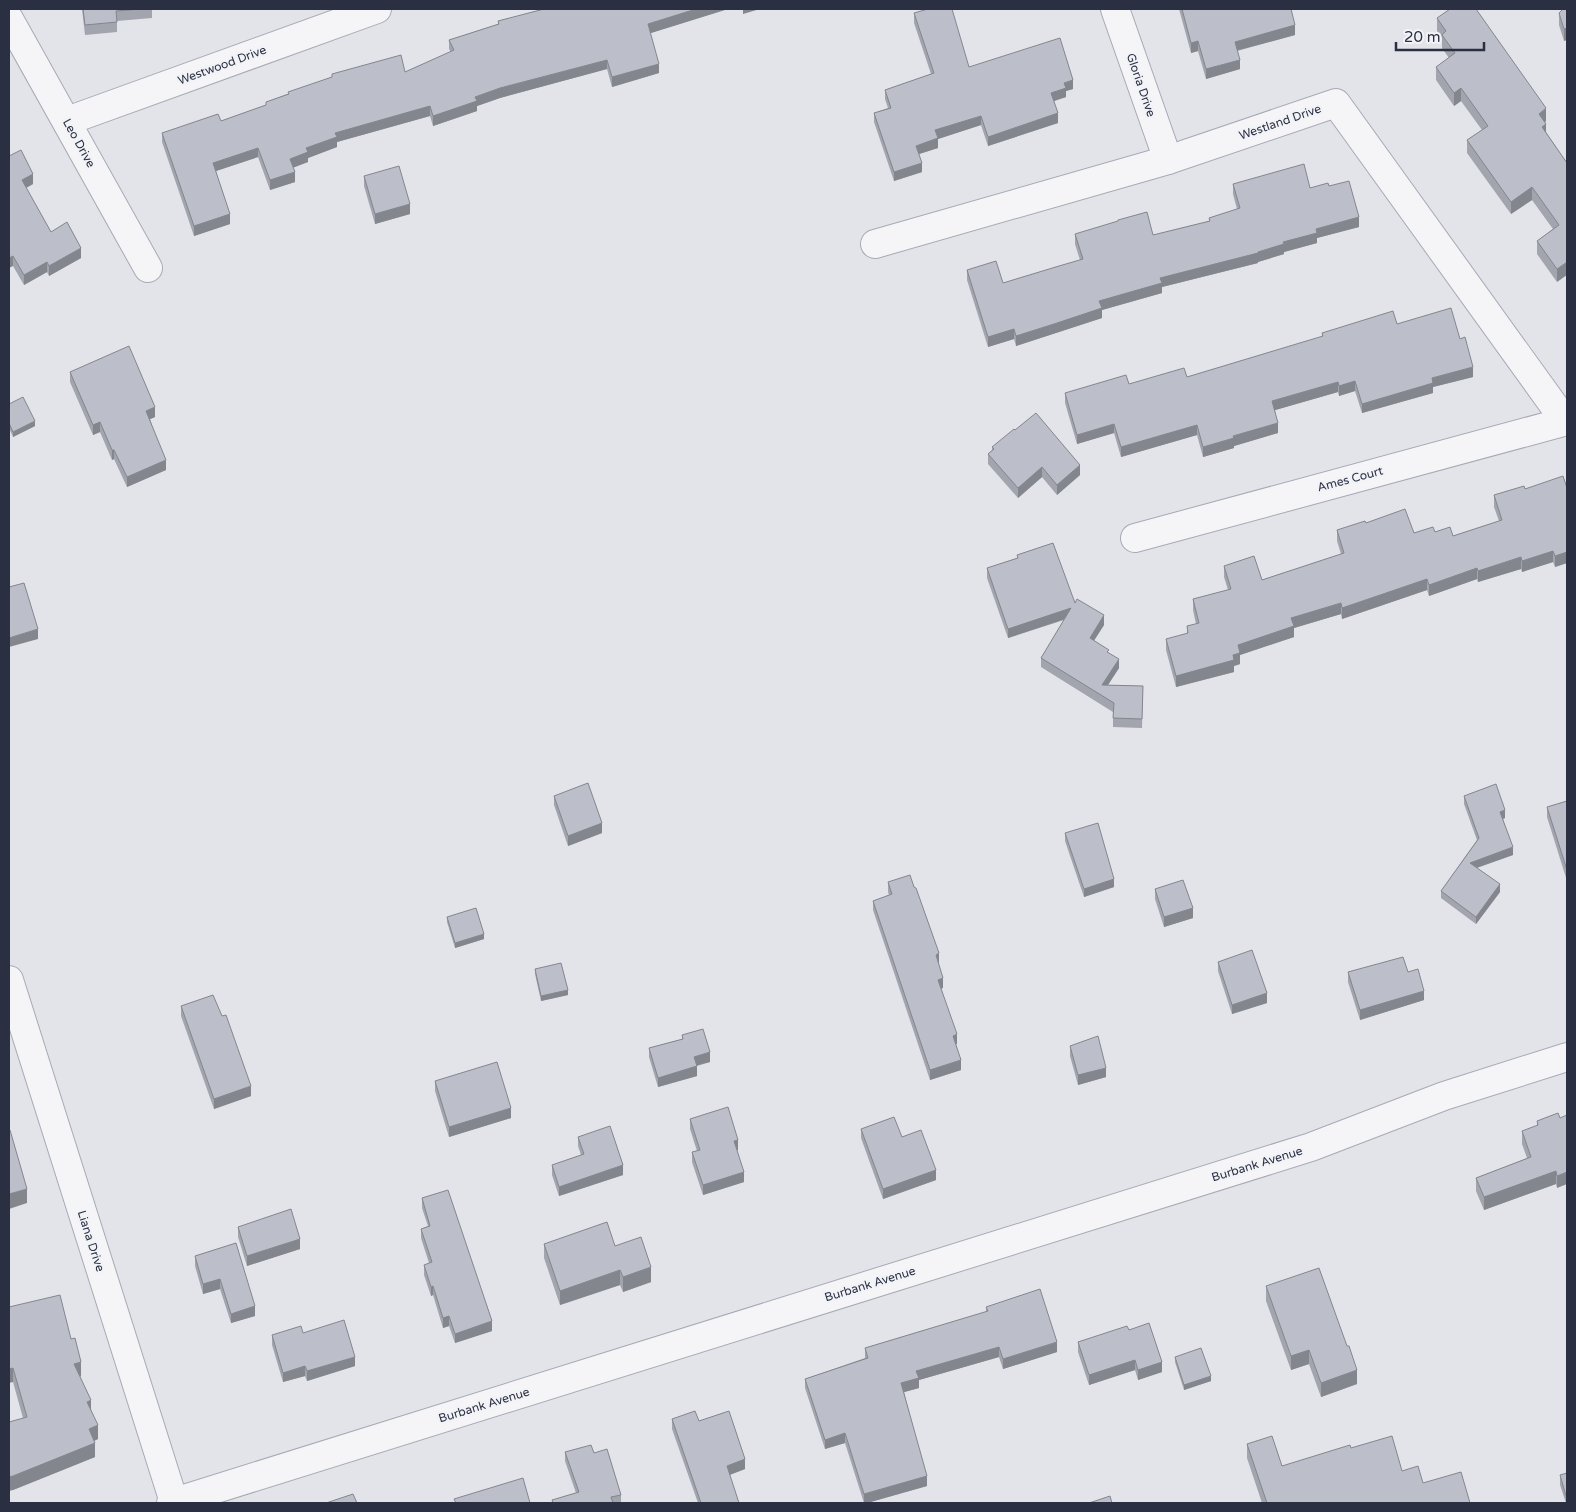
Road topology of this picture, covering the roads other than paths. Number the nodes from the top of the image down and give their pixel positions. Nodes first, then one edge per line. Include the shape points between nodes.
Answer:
1 (377, 9) edge
2 (1115, 9) edge
3 (9, 19) edge
4 (67, 121) junction
5 (1168, 160) junction
6 (875, 244) dead end
7 (148, 268) dead end
8 (1566, 421) edge
9 (1135, 538) dead end
10 (9, 980) edge
11 (1567, 1057) edge
12 (172, 1503) edge

1 - 4 street, Westwood Drive
2 - 5 street, Gloria Drive
3 - 4 street, Leo Drive
4 - 7 street, Leo Drive
5 - 6 street, Westland Drive
5 - 8 street, Westland Drive via 1336,103
8 - 9 street, Ames Court
10 - 12 street, Liana Drive
11 - 12 street, Burbank Avenue via 1444,1096 1311,1147

